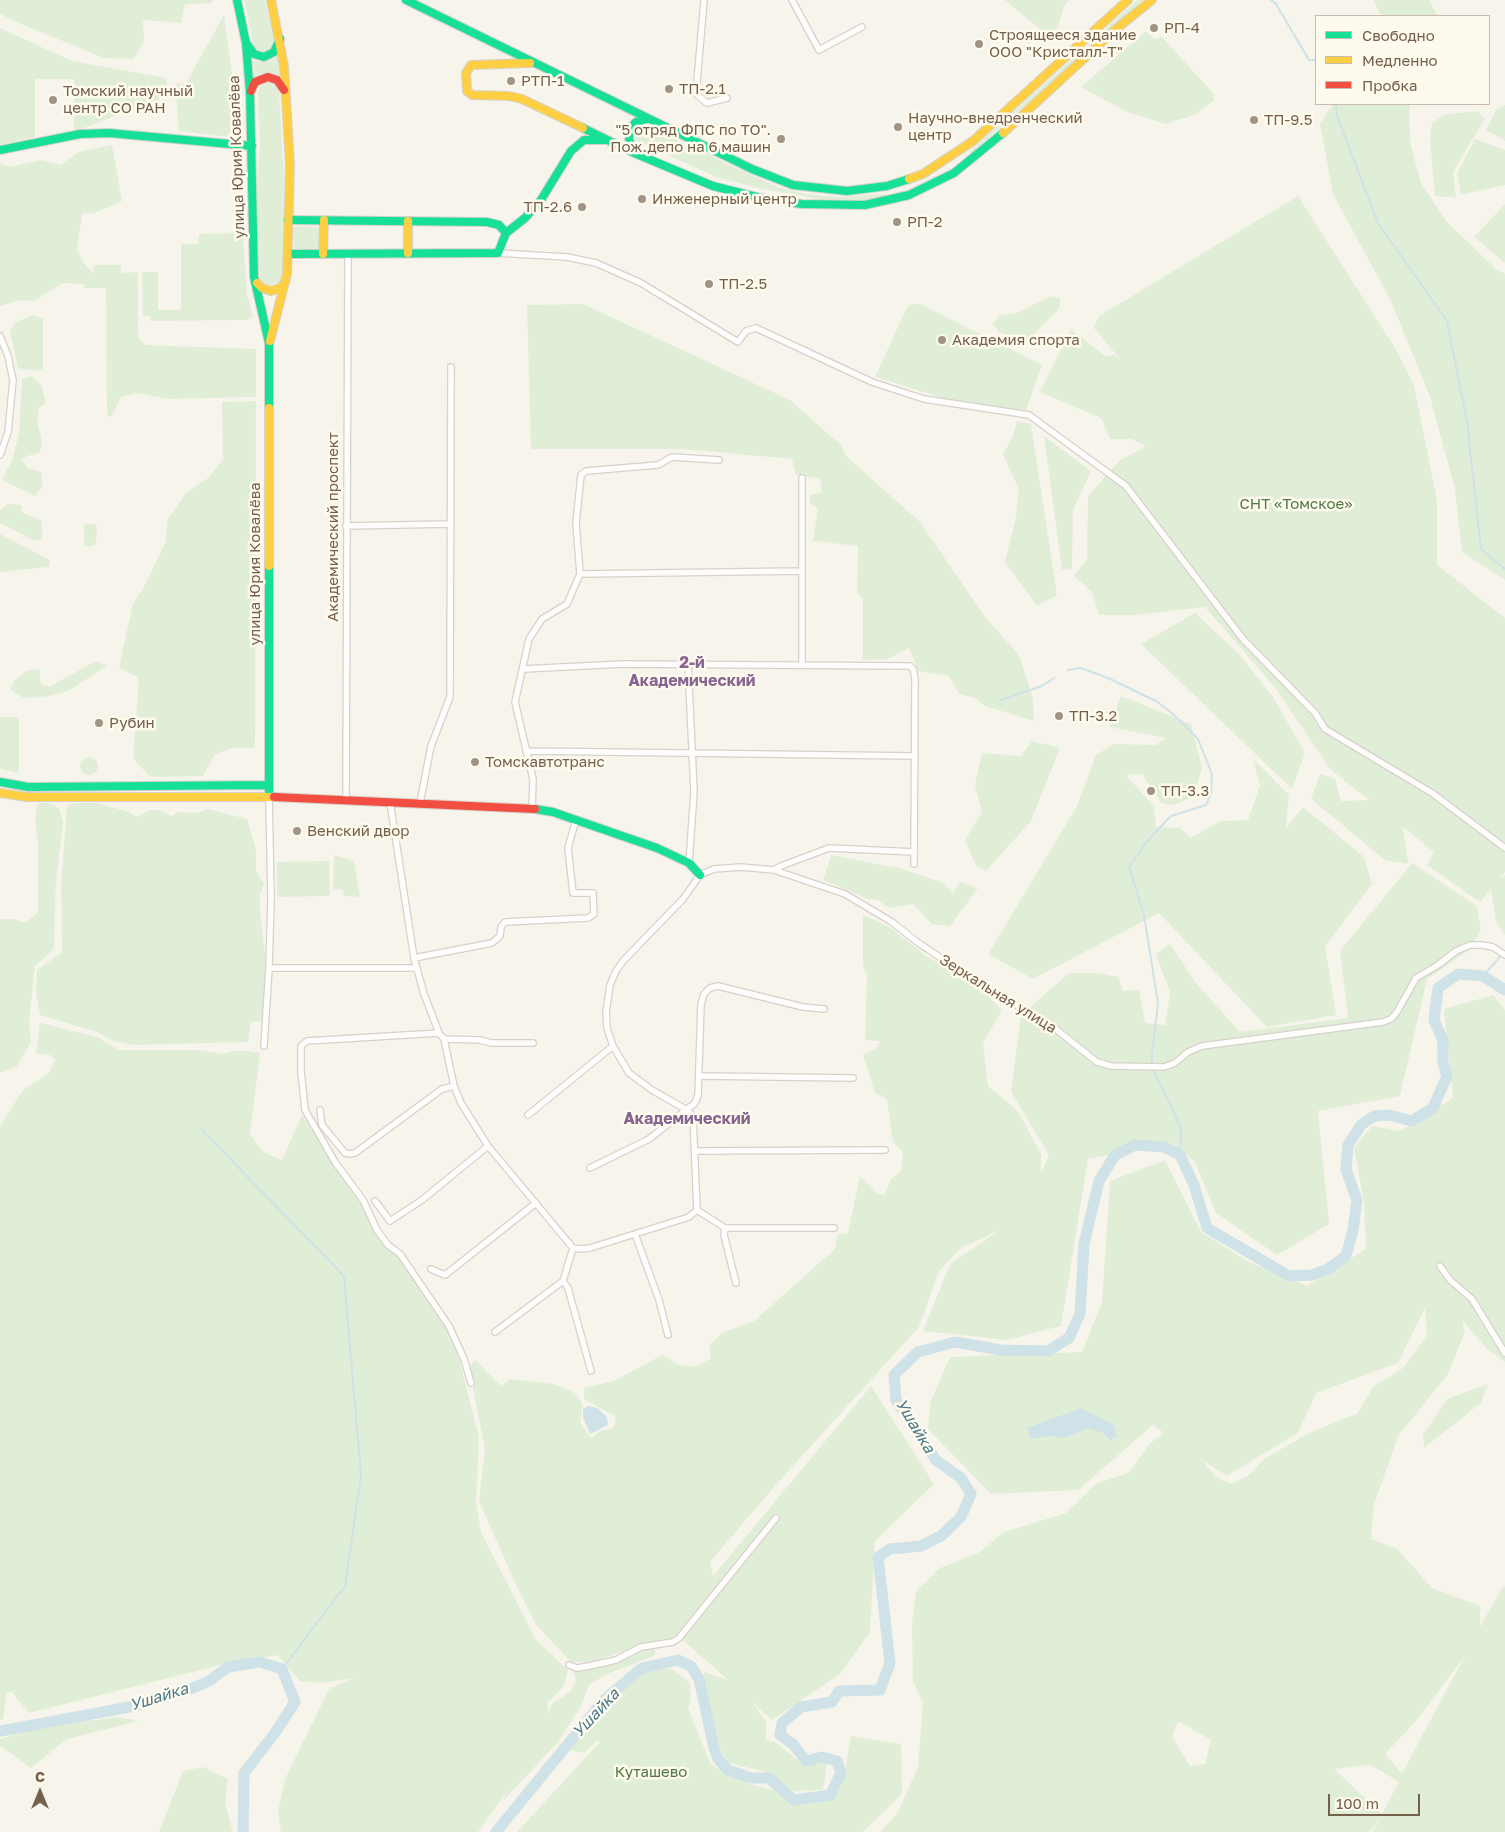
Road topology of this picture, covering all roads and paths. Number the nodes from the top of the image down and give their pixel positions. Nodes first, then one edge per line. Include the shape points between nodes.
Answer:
1 (237, 0) edge
2 (271, 0) edge
3 (406, 0) edge
4 (704, 0) edge
5 (792, 0) edge
6 (1128, 0) edge
7 (1152, 0) edge
8 (862, 27) dead end
9 (280, 38) junction
10 (246, 43) junction
11 (530, 62) junction
12 (285, 92) junction
13 (250, 93) junction
14 (727, 98) dead end
15 (649, 119) junction
16 (610, 141) junction
17 (252, 146) junction
18 (0, 150) edge
19 (634, 153) junction
20 (923, 174) junction
21 (887, 186) junction
22 (929, 187) junction
23 (890, 200) junction
24 (288, 220) junction
25 (324, 220) junction
26 (408, 221) junction
27 (506, 233) junction
28 (408, 253) junction
29 (498, 253) junction
30 (288, 254) junction
31 (323, 254) junction
32 (348, 254) junction
33 (254, 277) junction
34 (286, 281) junction
35 (0, 336) edge
36 (270, 343) junction
37 (451, 367) dead end
38 (0, 455) edge
39 (719, 460) dead end
40 (802, 478) dead end
41 (451, 524) junction
42 (346, 526) junction
43 (801, 571) junction
44 (580, 574) junction
45 (688, 664) junction
46 (802, 664) junction
47 (523, 669) junction
48 (526, 751) junction
49 (690, 754) junction
50 (915, 756) junction
51 (0, 782) edge
52 (269, 785) junction
53 (28, 787) junction
54 (150, 788) junction
55 (0, 792) edge
56 (27, 797) junction
57 (150, 797) junction
58 (269, 797) junction
59 (346, 800) junction
60 (390, 802) junction
61 (420, 803) junction
62 (532, 808) junction
63 (576, 820) junction
64 (1505, 848) edge
65 (914, 852) junction
66 (689, 863) junction
67 (914, 864) dead end
68 (774, 870) junction
69 (700, 875) junction
70 (1505, 955) edge
71 (414, 958) junction
72 (269, 968) junction
73 (417, 968) junction
74 (824, 1009) dead end
75 (439, 1033) junction
76 (444, 1039) junction
77 (533, 1043) dead end
78 (264, 1046) dead end
79 (613, 1046) junction
80 (699, 1076) junction
81 (853, 1078) dead end
82 (454, 1086) junction
83 (320, 1110) dead end
84 (688, 1110) junction
85 (528, 1115) dead end
86 (488, 1146) junction
87 (885, 1150) dead end
88 (696, 1151) junction
89 (590, 1168) dead end
90 (375, 1201) dead end
91 (536, 1203) junction
92 (696, 1210) junction
93 (725, 1228) junction
94 (834, 1228) dead end
95 (634, 1234) junction
96 (573, 1248) junction
97 (1440, 1266) dead end
98 (431, 1269) dead end
99 (562, 1281) junction
100 (736, 1283) dead end
101 (496, 1332) dead end
102 (668, 1335) dead end
103 (1505, 1353) edge
104 (591, 1371) dead end
105 (471, 1383) dead end
106 (776, 1518) dead end
107 (569, 1665) dead end

1 - 10 street, улица Юрия Ковалёва
2 - 9 street, улица Юрия Ковалёва
3 - 11 street
4 - 14 street via 696,94 707,103
5 - 8 street via 819,50
6 - 20 street via 973,141
7 - 22 street via 981,153
9 - 10 street via 274,52 264,57 254,54
9 - 12 street, улица Юрия Ковалёва
10 - 13 street, улица Юрия Ковалёва
11 - 15 street
11 - 16 street via 471,66 466,73 467,91 472,95 522,99
12 - 13 street via 277,80 268,77 255,82
12 - 24 street, улица Юрия Ковалёва via 290,165
13 - 17 street, улица Юрия Ковалёва
15 - 19 street via 640,119 629,129 628,139
15 - 21 street via 729,159 793,185 847,191
16 - 19 street
16 - 27 street via 591,138 577,145 541,200
17 - 18 street via 194,139 80,134
17 - 33 street, улица Юрия Ковалёва
19 - 23 street via 713,186 761,198 841,206
20 - 21 street
20 - 22 street
21 - 23 street
22 - 23 street
24 - 25 street
24 - 30 street, улица Юрия Ковалёва
25 - 26 street
25 - 31 street
26 - 27 street via 487,222 499,226
26 - 28 street
27 - 29 street
28 - 29 street
28 - 32 street
29 - 64 street via 567,257 596,263 641,283 738,342 746,331 756,328 872,382 924,399 1029,415 1126,486 1243,639 1315,713 1326,729 1432,793
30 - 31 street
30 - 34 street, улица Юрия Ковалёва
31 - 32 street
32 - 42 street, Академический проспект
33 - 34 street via 262,288 271,291
33 - 36 street, улица Юрия Ковалёва
34 - 36 street, улица Юрия Ковалёва
35 - 38 street via 13,380 8,432
36 - 52 street, улица Юрия Ковалёва
37 - 41 street
39 - 44 street via 672,457 658,464 586,470 581,475 577,508
40 - 43 street
41 - 42 street
41 - 61 street via 450,697 431,746
42 - 59 street, Академический проспект
43 - 44 street
43 - 46 street
44 - 47 street via 567,604 538,624 530,639
45 - 46 street
45 - 47 street
45 - 49 street
46 - 50 street via 906,665 913,669
47 - 48 street via 515,702
48 - 49 street
48 - 62 street via 533,779
49 - 50 street
49 - 66 street via 694,792
50 - 65 street
51 - 53 street
52 - 54 street
52 - 58 street
53 - 54 street
53 - 56 street
54 - 57 street
55 - 56 street
56 - 57 street
57 - 58 street
58 - 59 street
58 - 72 street
59 - 60 street
60 - 61 street
60 - 71 street
61 - 62 street
62 - 63 street
63 - 66 street via 657,848
63 - 71 street via 568,848 573,893 593,893 594,914 588,918 505,922 500,936 492,943
65 - 67 street
65 - 68 street via 830,848
66 - 69 street
68 - 69 street, Зеркальная улица via 729,867
68 - 70 street, Зеркальная улица via 830,888 864,904 982,985 1052,1026 1097,1062 1111,1066 1164,1067 1202,1046 1383,1022 1398,1012 1416,978 1456,951 1470,945 1482,945 1493,947
69 - 79 street via 616,971 606,1012
71 - 73 street
72 - 73 street
72 - 78 street
73 - 75 street
74 - 80 street via 718,986 710,988 701,1004
75 - 76 street
75 - 105 street via 307,1041 301,1046 301,1071 305,1110 335,1162 363,1200 377,1230 388,1246 400,1254 448,1326
76 - 77 street
76 - 82 street
79 - 84 street via 620,1062 635,1078
79 - 85 street
80 - 81 street
80 - 84 street via 698,1095
82 - 83 street via 442,1089 350,1154 345,1153 322,1125
82 - 86 street via 471,1122
84 - 88 street via 693,1116
84 - 89 street via 649,1139
86 - 90 street via 422,1200 390,1221
86 - 91 street
87 - 88 street
88 - 92 street
91 - 96 street
91 - 98 street via 445,1275
92 - 93 street
92 - 95 street via 689,1217
93 - 94 street
93 - 100 street via 724,1236
95 - 96 street via 590,1248
95 - 102 street via 659,1300
96 - 99 street
97 - 103 street via 1450,1280 1472,1299
99 - 101 street
99 - 104 street via 568,1288
106 - 107 street via 679,1638 673,1642 641,1647 616,1660 577,1668

